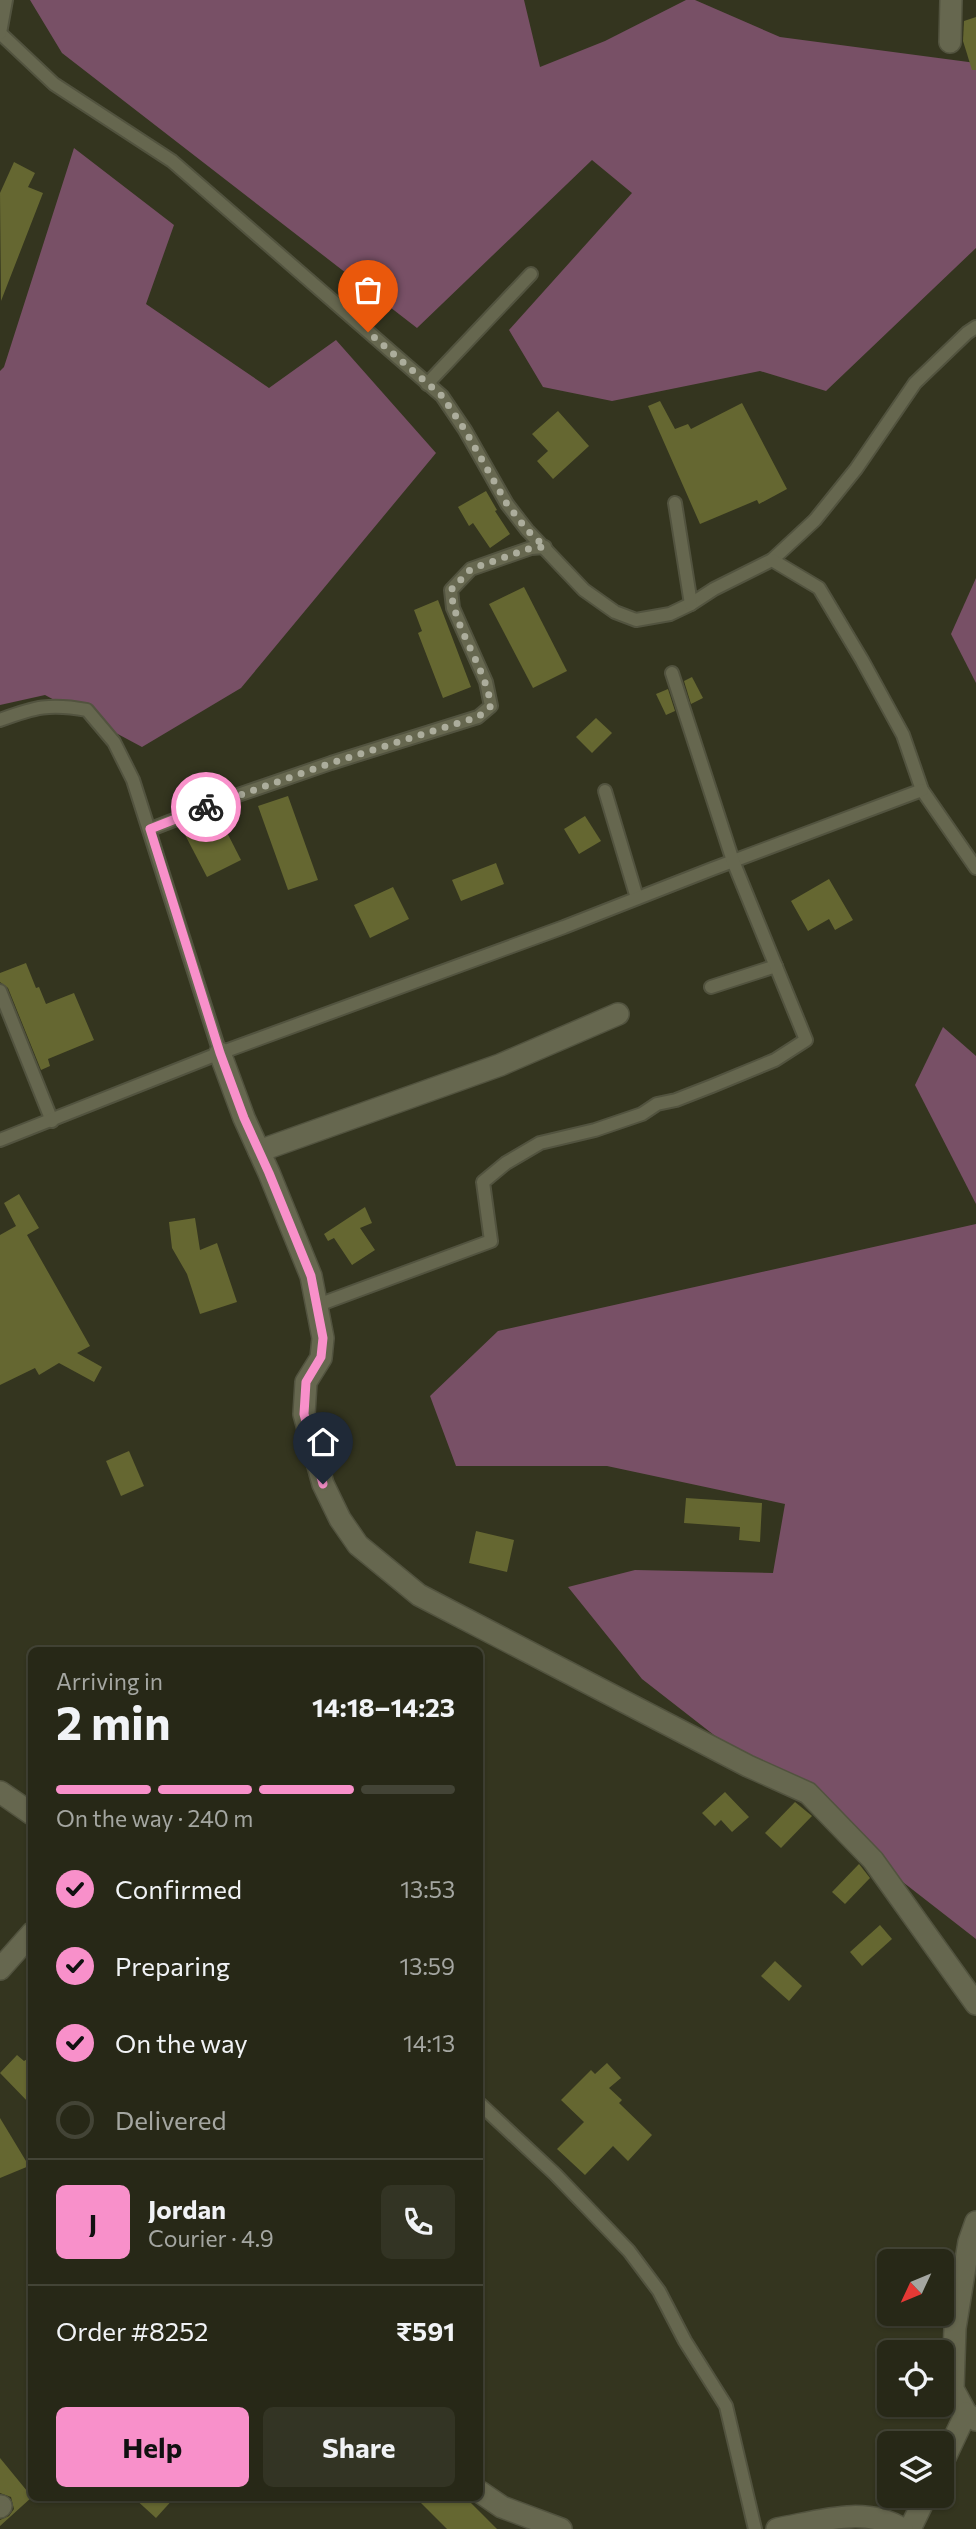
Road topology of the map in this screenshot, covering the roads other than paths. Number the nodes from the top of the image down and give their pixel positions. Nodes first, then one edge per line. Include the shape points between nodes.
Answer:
1 (6, 0) edge
2 (951, 0) edge
3 (0, 33) edge
4 (950, 42) dead end
5 (531, 274) dead end
6 (976, 327) edge
7 (427, 384) junction
8 (676, 503) dead end
9 (545, 547) junction
10 (772, 560) junction
11 (691, 604) junction
12 (672, 673) dead end
13 (0, 720) edge
14 (922, 790) junction
15 (605, 791) dead end
16 (150, 829) junction
17 (733, 861) junction
18 (976, 868) edge
19 (637, 898) junction
20 (776, 966) junction
21 (711, 987) dead end
22 (0, 991) edge
23 (618, 1014) dead end
24 (220, 1053) junction
25 (52, 1121) junction
26 (0, 1140) edge
27 (259, 1151) junction
28 (318, 1305) junction
29 (0, 1792) edge
30 (28, 1811) edge
31 (28, 1938) edge
32 (0, 1969) edge
33 (976, 2004) edge
34 (483, 2107) edge
35 (976, 2222) edge
36 (971, 2416) edge
37 (954, 2444) edge
38 (483, 2493) edge
39 (920, 2508) edge
40 (561, 2529) edge
41 (754, 2529) edge
42 (777, 2529) edge
43 (902, 2529) edge
44 (910, 2529) edge

1 - 3 lane
2 - 4 street
3 - 7 lane via 54,84 172,161
5 - 7 lane
6 - 10 lane via 915,383 816,520
7 - 9 lane via 453,411 507,504
8 - 11 lane
9 - 11 lane via 584,590 625,616 636,620 670,614
9 - 16 lane via 471,569 451,590 453,608 489,694 491,706 478,717 308,771
10 - 11 lane
10 - 14 lane via 819,588 903,736
12 - 17 lane
13 - 16 lane via 32,708 60,705 88,710 114,742
14 - 17 lane
14 - 18 lane
15 - 19 lane
16 - 24 lane
17 - 19 lane
17 - 20 lane
19 - 24 lane
20 - 21 lane
20 - 28 lane via 806,1040 775,1060 657,1104 642,1114 540,1143 483,1182 491,1241
22 - 25 lane
23 - 27 street via 500,1065
24 - 25 lane
24 - 27 street
25 - 26 lane
27 - 28 street via 311,1276
28 - 33 street via 321,1357 306,1382 304,1414 323,1484 358,1545 419,1595 808,1793 873,1860
29 - 30 street
31 - 32 street
34 - 41 lane via 629,2251 659,2291 726,2406
35 - 36 street via 955,2328 953,2389
36 - 37 street
38 - 40 street via 502,2507
39 - 44 street
42 - 43 street via 853,2515

